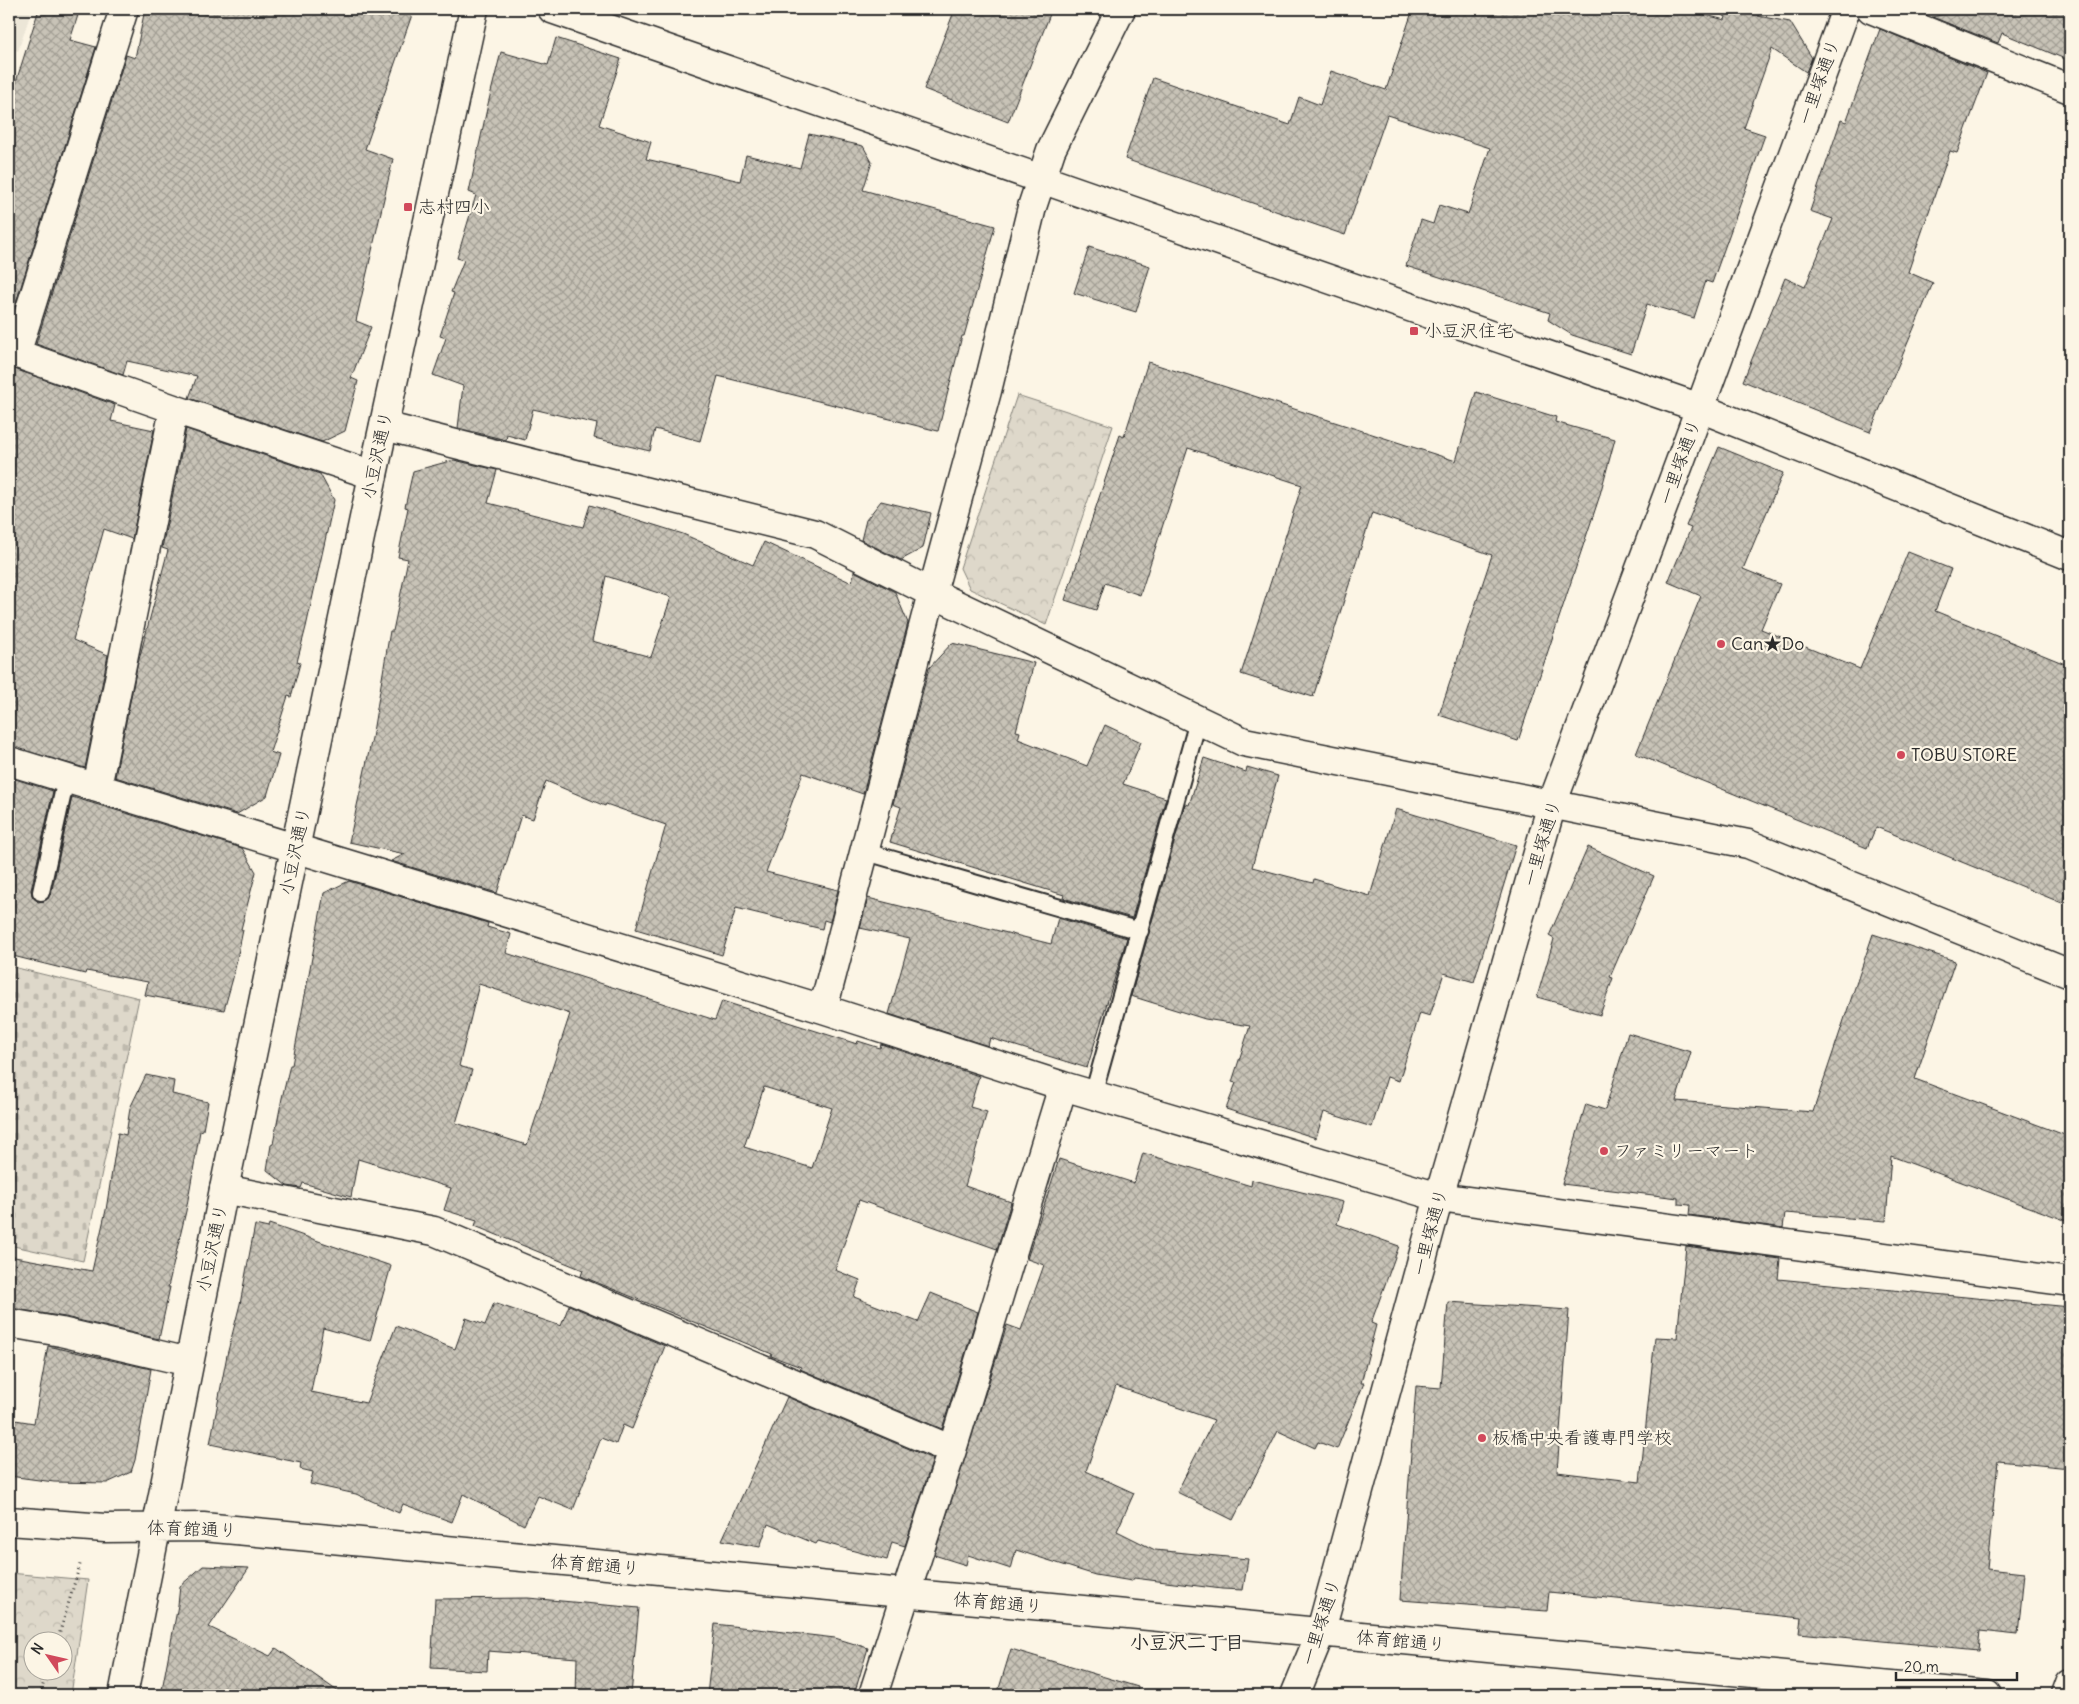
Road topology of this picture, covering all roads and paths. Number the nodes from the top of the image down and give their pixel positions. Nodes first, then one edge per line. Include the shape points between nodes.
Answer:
1 (124, 9) edge
2 (474, 9) edge
3 (552, 9) edge
4 (1122, 9) edge
5 (1846, 9) edge
6 (1871, 9) edge
7 (2070, 89) edge
8 (1041, 178) junction
9 (12, 352) edge
10 (1700, 408) junction
11 (174, 409) junction
12 (384, 426) junction
13 (373, 475) junction
14 (2070, 556) edge
15 (932, 594) junction
16 (1198, 721) junction
17 (9, 761) edge
18 (66, 779) junction
19 (97, 787) junction
20 (1552, 804) junction
21 (296, 848) junction
22 (863, 851) junction
23 (41, 892) dead end
24 (1140, 931) junction
25 (2070, 974) edge
26 (823, 1009) junction
27 (1063, 1086) junction
28 (1093, 1094) junction
29 (224, 1190) junction
30 (1439, 1197) junction
31 (2070, 1282) edge
32 (9, 1323) edge
33 (188, 1362) junction
34 (952, 1450) junction
35 (9, 1521) edge
36 (91, 1527) junction
37 (158, 1527) junction
38 (906, 1594) junction
39 (60, 1632) edge
40 (1320, 1634) junction
41 (45, 1682) edge
42 (2070, 1684) edge
43 (40, 1695) edge
44 (123, 1695) edge
45 (873, 1695) edge
46 (1295, 1695) edge
47 (1987, 1695) edge
48 (2066, 1695) edge

1 - 9 street
2 - 12 street, 小豆沢通り
3 - 8 street
4 - 8 street via 1051,150
5 - 10 street, 一里塚通り
6 - 7 street
8 - 10 street
8 - 15 street
9 - 11 street
10 - 14 street
10 - 20 street, 一里塚通り
11 - 13 street
11 - 19 street
12 - 13 street, 小豆沢通り
12 - 15 street via 815,534
13 - 21 street, 小豆沢通り
15 - 16 street
15 - 22 street
16 - 20 street via 1244,742
16 - 24 lane
17 - 18 street
18 - 19 street
18 - 23 lane
19 - 21 street
20 - 25 street via 1748,844
20 - 30 street, 一里塚通り
21 - 26 street
21 - 29 street, 小豆沢通り
22 - 24 lane
22 - 26 street
24 - 28 lane
26 - 27 street
27 - 28 street
27 - 34 street
28 - 30 street
29 - 33 street, 小豆沢通り
29 - 34 street via 434,1231
30 - 31 street
30 - 40 street, 一里塚通り
32 - 33 street
33 - 37 street, 小豆沢通り
34 - 38 street
35 - 36 street, 体育館通り
36 - 37 street, 体育館通り
36 - 39 path
37 - 38 street, 体育館通り via 213,1528
37 - 44 street, 小豆沢通り
38 - 40 street, 体育館通り
38 - 45 street
40 - 46 street, 一里塚通り
40 - 47 street, 体育館通り
41 - 43 path
42 - 48 street

